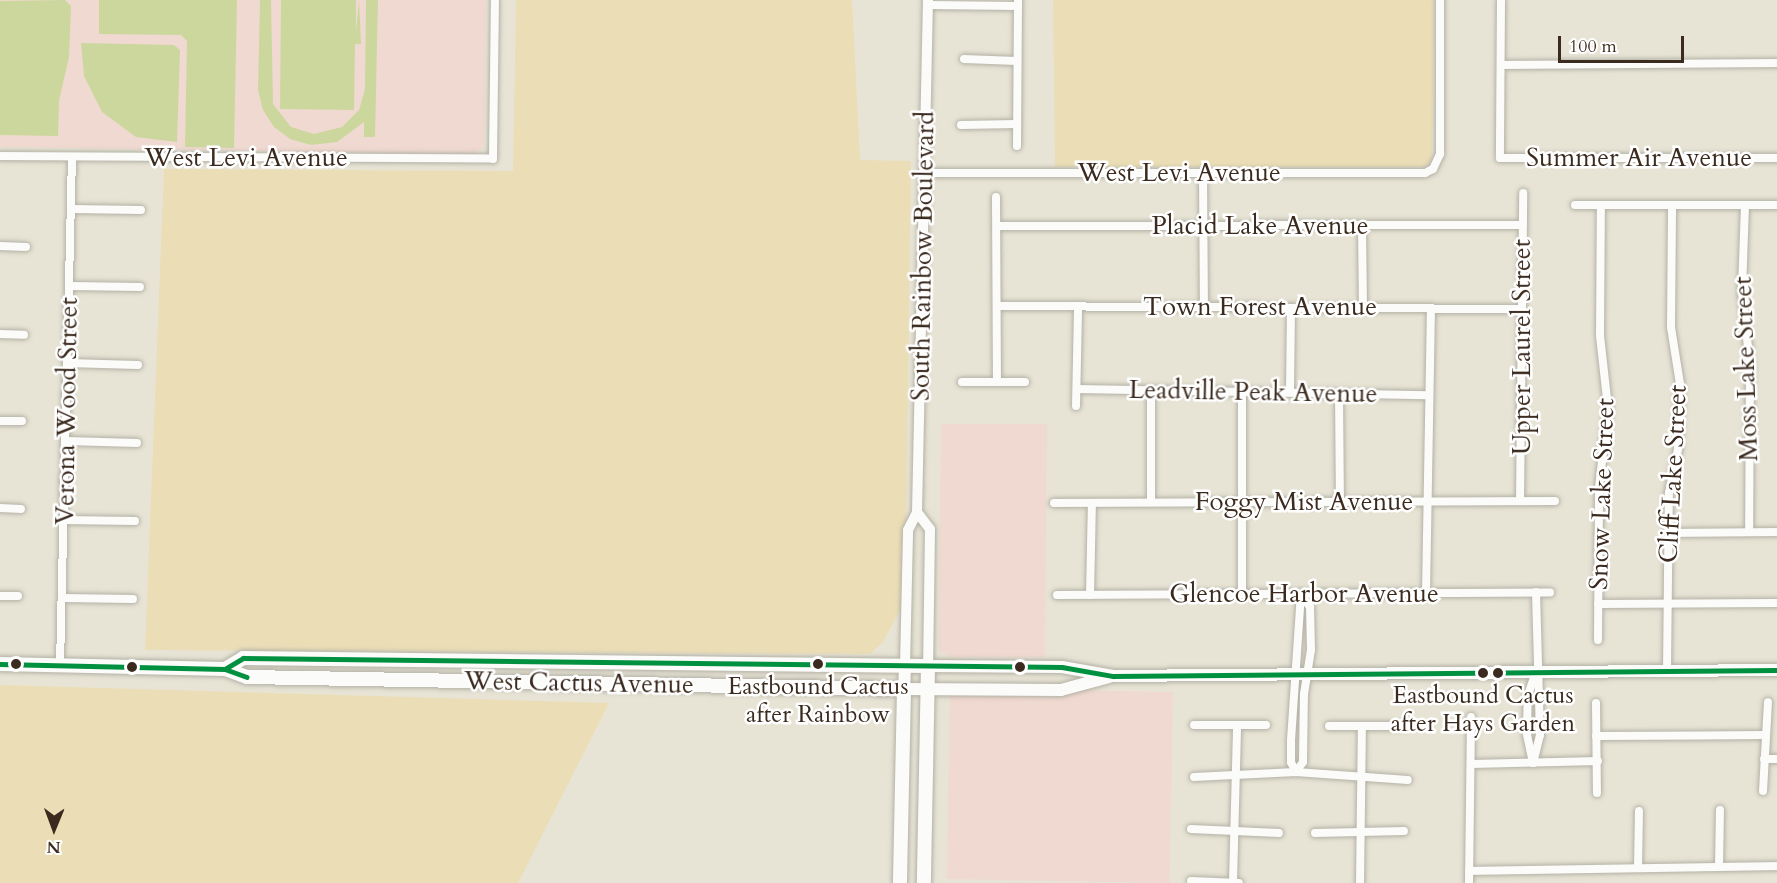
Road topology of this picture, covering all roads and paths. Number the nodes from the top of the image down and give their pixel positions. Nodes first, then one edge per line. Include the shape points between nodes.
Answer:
1 (495, 0) edge
2 (1440, 0) edge
3 (1501, 0) edge
4 (928, 2) edge
5 (1018, 3) edge
6 (964, 59) dead end
7 (1017, 61) junction
8 (1777, 63) edge
9 (1501, 65) junction
10 (961, 124) dead end
11 (1017, 124) junction
12 (1017, 146) dead end
13 (0, 156) edge
14 (72, 157) junction
15 (1777, 158) edge
16 (1203, 172) junction
17 (924, 173) junction
18 (1523, 194) dead end
19 (996, 196) dead end
20 (1575, 205) dead end
21 (1601, 205) junction
22 (1672, 205) junction
23 (1745, 205) junction
24 (1777, 205) edge
25 (71, 209) junction
26 (141, 210) dead end
27 (1523, 225) junction
28 (997, 226) junction
29 (1203, 226) junction
30 (1362, 226) junction
31 (0, 246) edge
32 (26, 247) dead end
33 (70, 286) junction
34 (140, 287) dead end
35 (998, 306) junction
36 (1078, 306) junction
37 (1204, 308) junction
38 (1291, 308) junction
39 (1364, 308) junction
40 (1431, 308) junction
41 (1522, 309) junction
42 (0, 334) edge
43 (24, 334) dead end
44 (68, 363) junction
45 (138, 365) dead end
46 (962, 382) dead end
47 (997, 382) junction
48 (1026, 382) dead end
49 (1077, 390) junction
50 (1151, 390) junction
51 (1242, 390) junction
52 (1290, 390) junction
53 (1339, 394) junction
54 (1429, 394) junction
55 (1076, 406) dead end
56 (0, 421) edge
57 (22, 421) dead end
58 (66, 441) junction
59 (137, 443) dead end
60 (1428, 501) junction
61 (1520, 501) junction
62 (1555, 501) dead end
63 (1151, 502) junction
64 (1242, 502) junction
65 (1340, 502) junction
66 (1054, 503) dead end
67 (1092, 503) junction
68 (0, 508) edge
69 (21, 509) dead end
70 (917, 512) junction
71 (64, 520) junction
72 (135, 521) dead end
73 (1749, 532) junction
74 (1777, 532) edge
75 (1668, 533) junction
76 (1536, 592) junction
77 (1550, 592) dead end
78 (1426, 593) junction
79 (1242, 594) junction
80 (1301, 594) junction
81 (1057, 595) dead end
82 (1090, 595) junction
83 (0, 596) edge
84 (18, 596) dead end
85 (63, 598) junction
86 (133, 599) dead end
87 (1777, 603) edge
88 (1598, 604) junction
89 (1668, 604) junction
90 (1598, 640) dead end
91 (0, 664) edge
92 (60, 665) junction
93 (905, 666) junction
94 (928, 666) junction
95 (225, 669) junction
96 (1666, 670) junction
97 (1777, 670) edge
98 (1302, 672) junction
99 (1536, 672) junction
100 (1113, 676) junction
101 (904, 689) junction
102 (928, 690) junction
103 (1768, 702) dead end
104 (1596, 703) dead end
105 (1471, 717) dead end
106 (1194, 725) dead end
107 (1237, 725) junction
108 (1266, 725) dead end
109 (1329, 726) dead end
110 (1362, 726) junction
111 (1406, 726) dead end
112 (1766, 735) junction
113 (1596, 736) junction
114 (1764, 759) junction
115 (1777, 759) edge
116 (1598, 761) junction
117 (1533, 763) junction
118 (1471, 764) junction
119 (1296, 772) junction
120 (1235, 774) junction
121 (1194, 777) dead end
122 (1362, 777) junction
123 (1408, 780) dead end
124 (1763, 791) dead end
125 (1597, 793) dead end
126 (1720, 810) dead end
127 (1639, 811) dead end
128 (1191, 829) dead end
129 (1234, 830) junction
130 (1404, 831) dead end
131 (1361, 832) junction
132 (1279, 833) dead end
133 (1316, 833) dead end
134 (1719, 866) junction
135 (1777, 866) edge
136 (1638, 868) junction
137 (1469, 871) junction
138 (1191, 881) dead end
139 (900, 883) edge
140 (924, 883) edge
141 (1236, 883) edge
142 (1360, 883) edge
143 (1469, 883) edge

1 - 14 street, West Levi Avenue via 493,159
2 - 16 street, West Levi Avenue via 1440,154 1433,170
3 - 9 street
4 - 5 street
4 - 17 street, South Rainbow Boulevard
5 - 7 street
6 - 7 street
7 - 11 street
8 - 9 street
9 - 15 street, Summer Air Avenue via 1500,158
10 - 11 street
11 - 12 street
13 - 14 street, West Levi Avenue
14 - 25 street, Verona Wood Street
16 - 17 street, West Levi Avenue
16 - 29 street
17 - 70 street, South Rainbow Boulevard
18 - 27 street, Upper Laurel Street
19 - 28 street
20 - 21 street
21 - 22 street
21 - 88 street, Snow Lake Street via 1600,335 1608,408 1599,479
22 - 23 street
22 - 75 street, Cliff Lake Street via 1671,327 1679,405
23 - 24 street
23 - 73 street, Moss Lake Street via 1742,292 1750,366
25 - 26 street
25 - 33 street, Verona Wood Street
27 - 30 street, Placid Lake Avenue
27 - 41 street, Upper Laurel Street
28 - 29 street, Placid Lake Avenue
28 - 35 street
29 - 30 street, Placid Lake Avenue
29 - 37 street
30 - 39 street
31 - 32 street
33 - 34 street
33 - 44 street, Verona Wood Street
35 - 36 street, Town Forest Avenue
35 - 47 street
36 - 37 street, Town Forest Avenue
36 - 49 street
37 - 38 street, Town Forest Avenue
38 - 39 street, Town Forest Avenue
38 - 52 street
39 - 40 street, Town Forest Avenue
40 - 41 street, Town Forest Avenue
40 - 54 street
41 - 61 street, Upper Laurel Street
42 - 43 street
44 - 45 street
44 - 58 street, Verona Wood Street
46 - 47 street
47 - 48 street
49 - 50 street, Leadville Peak Avenue
49 - 55 street
50 - 51 street, Leadville Peak Avenue
50 - 63 street
51 - 52 street, Leadville Peak Avenue
51 - 64 street
52 - 53 street, Leadville Peak Avenue
53 - 54 street, Leadville Peak Avenue
53 - 65 street
54 - 60 street
56 - 57 street
58 - 59 street
58 - 71 street, Verona Wood Street
60 - 61 street, Foggy Mist Avenue
60 - 65 street, Foggy Mist Avenue
60 - 78 street
61 - 62 street, Foggy Mist Avenue
63 - 64 street, Foggy Mist Avenue
63 - 67 street, Foggy Mist Avenue
64 - 65 street, Foggy Mist Avenue
64 - 79 street
66 - 67 street, Foggy Mist Avenue
67 - 82 street
68 - 69 street
70 - 93 street, South Rainbow Boulevard via 908,530
70 - 94 street, South Rainbow Boulevard via 930,529
71 - 72 street
71 - 85 street, Verona Wood Street
73 - 74 street
73 - 75 street
75 - 89 street, Cliff Lake Street
76 - 77 street, Glencoe Harbor Avenue
76 - 78 street, Glencoe Harbor Avenue
76 - 99 street
78 - 80 street, Glencoe Harbor Avenue
79 - 80 street, Glencoe Harbor Avenue
79 - 82 street, Glencoe Harbor Avenue
80 - 98 street
81 - 82 street, Glencoe Harbor Avenue
83 - 84 street
85 - 86 street
85 - 92 street, Verona Wood Street
87 - 89 street
88 - 89 street
88 - 90 street, Snow Lake Street
89 - 96 street, Cliff Lake Street
91 - 92 main road, West Cactus Avenue
92 - 95 main road, West Cactus Avenue
93 - 94 main road, West Cactus Avenue
93 - 95 main road, West Cactus Avenue via 243,658
93 - 101 main road, South Rainbow Boulevard
94 - 100 main road, West Cactus Avenue via 1062,667
94 - 102 main road, South Rainbow Boulevard
95 - 101 main road, West Cactus Avenue via 247,677
96 - 97 main road, West Cactus Avenue
96 - 99 main road, West Cactus Avenue
98 - 99 main road, West Cactus Avenue
98 - 100 main road, West Cactus Avenue
98 - 119 street via 1291,740
98 - 119 street via 1303,762
99 - 117 street via 1540,735
99 - 117 street via 1528,695 1527,734
100 - 102 main road, West Cactus Avenue via 1062,690
101 - 102 main road, West Cactus Avenue
101 - 139 main road, South Rainbow Boulevard
102 - 140 main road, South Rainbow Boulevard
103 - 112 street
104 - 113 street
105 - 118 street
106 - 107 street
107 - 108 street
107 - 120 street
109 - 110 street
110 - 111 street
110 - 122 street
112 - 113 street
112 - 114 street
113 - 116 street
114 - 115 street
114 - 124 street
116 - 117 street
116 - 125 street
117 - 118 street
118 - 137 street
119 - 120 street
119 - 122 street
120 - 121 street
120 - 129 street
122 - 123 street
122 - 131 street
126 - 134 street
127 - 136 street
128 - 129 street
129 - 132 street
129 - 141 street
130 - 131 street
131 - 133 street
131 - 142 street
134 - 135 street
134 - 136 street
136 - 137 street
137 - 143 street
138 - 141 street

